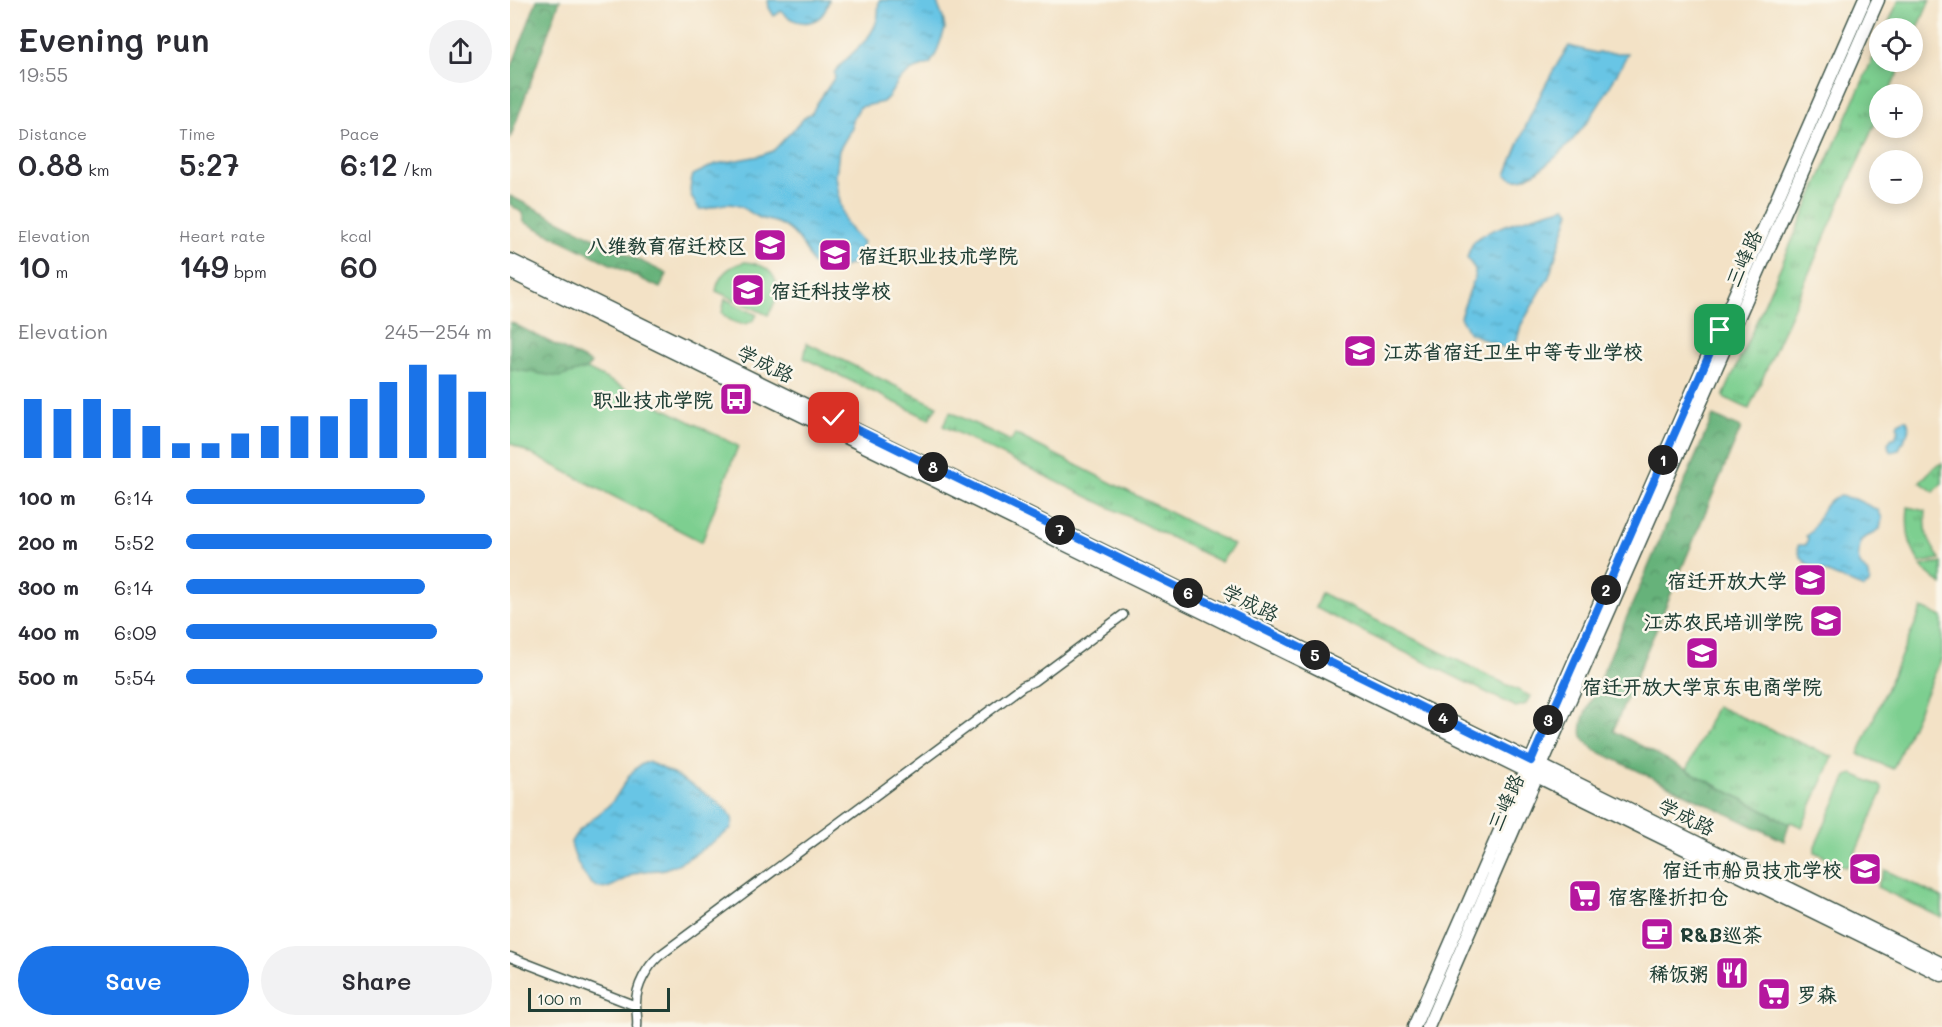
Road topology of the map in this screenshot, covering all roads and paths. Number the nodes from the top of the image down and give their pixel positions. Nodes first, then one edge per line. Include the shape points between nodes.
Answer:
1 (1864, 0) edge
2 (1878, 0) edge
3 (513, 267) edge
4 (1123, 615) dead end
5 (1534, 768) junction
6 (510, 957) edge
7 (1942, 964) edge
8 (1942, 975) edge
9 (636, 1006) junction
10 (637, 1027) edge
11 (1414, 1027) edge
12 (1428, 1027) edge

1 - 5 main road, 三峰路
2 - 5 main road, 三峰路 via 1551,742
3 - 5 main road, 学成路
4 - 9 street via 659,956 645,973
5 - 7 main road, 学成路
5 - 8 main road, 学成路
5 - 11 main road, 三峰路
5 - 12 main road, 三峰路
6 - 9 street
9 - 10 street

